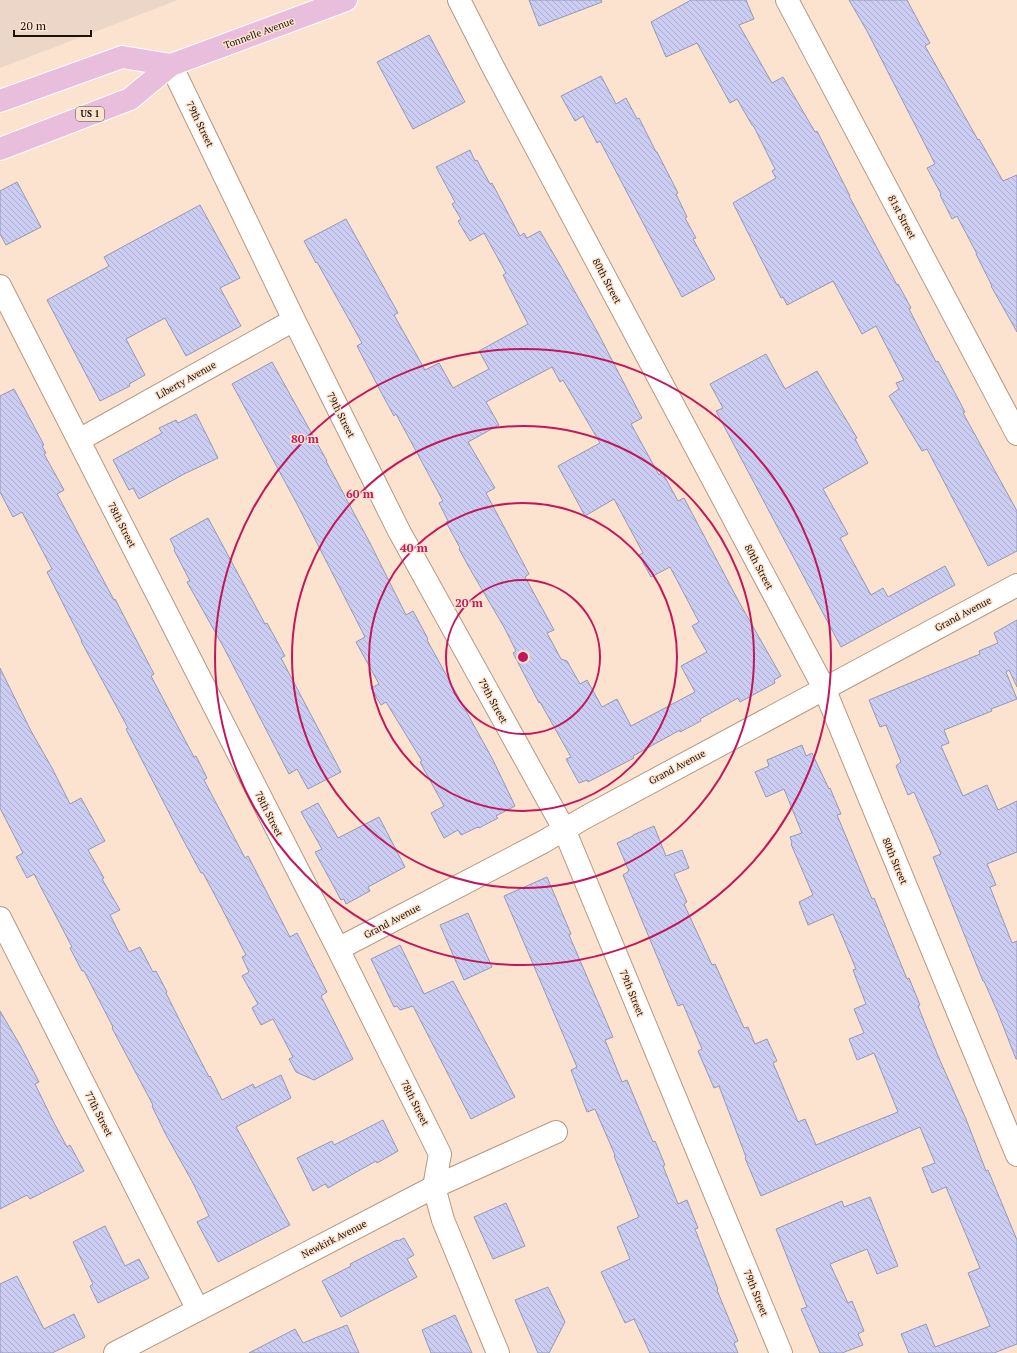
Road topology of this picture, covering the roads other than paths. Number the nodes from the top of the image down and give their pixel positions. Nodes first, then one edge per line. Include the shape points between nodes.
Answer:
1 (346, 0) edge
2 (459, 0) edge
3 (787, 0) edge
4 (171, 65) junction
5 (0, 101) edge
6 (0, 148) edge
7 (0, 286) edge
8 (294, 320) junction
9 (1017, 434) edge
10 (79, 440) junction
11 (1017, 585) edge
12 (824, 688) junction
13 (564, 830) junction
14 (0, 918) edge
15 (338, 949) junction
16 (556, 1132) dead end
17 (1017, 1155) edge
18 (434, 1187) junction
19 (198, 1310) junction
20 (115, 1353) edge
21 (498, 1353) edge
22 (781, 1353) edge

1 - 4 main road, Tonnelle Avenue / US 1
2 - 12 street, 80th Street
3 - 9 street, 81st Street
4 - 5 main road, Tonnelle Avenue / US 1 via 122,57
4 - 6 main road, Tonnelle Avenue / US 1 via 130,99
4 - 8 street, 79th Street
7 - 10 street, 78th Street
8 - 10 street, Liberty Avenue
8 - 13 street, 79th Street via 399,531
10 - 15 street, 78th Street
11 - 12 street, Grand Avenue
12 - 13 street, Grand Avenue
12 - 17 street, 80th Street
13 - 15 street, Grand Avenue
13 - 22 street, 79th Street
14 - 19 street, 77th Street
15 - 18 street, 78th Street via 440,1154
16 - 18 street, Newkirk Avenue
18 - 19 street, Newkirk Avenue
18 - 21 street, 78th Street via 443,1220
19 - 20 street, Newkirk Avenue

